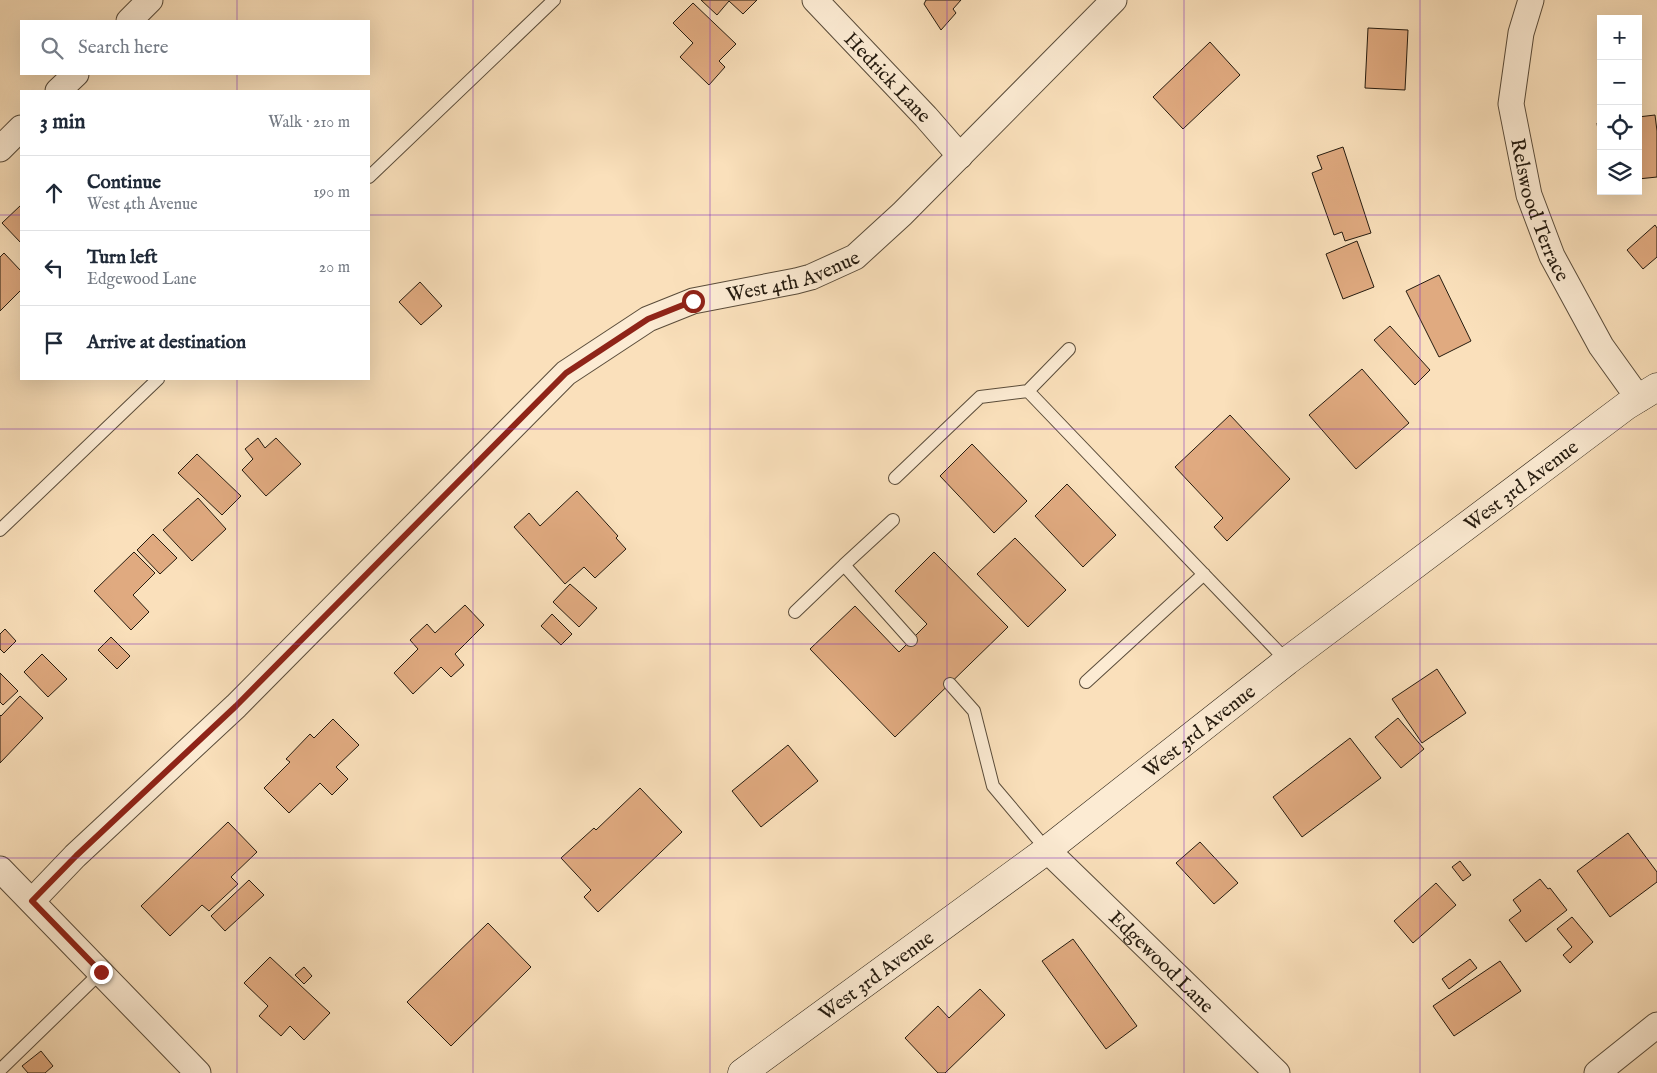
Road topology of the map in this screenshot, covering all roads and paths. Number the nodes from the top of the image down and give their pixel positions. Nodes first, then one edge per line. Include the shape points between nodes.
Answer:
1 (150, 0) edge
2 (554, 0) edge
3 (814, 0) edge
4 (1114, 0) edge
5 (1531, 0) edge
6 (130, 20) edge
7 (75, 75) edge
8 (59, 90) edge
9 (20, 129) edge
10 (0, 149) edge
11 (960, 156) junction
12 (370, 176) edge
13 (1069, 349) dead end
14 (157, 380) edge
15 (1028, 391) junction
16 (1648, 393) edge
17 (895, 478) dead end
18 (893, 520) dead end
19 (0, 530) edge
20 (844, 565) junction
21 (1204, 574) junction
22 (795, 612) dead end
23 (911, 640) dead end
24 (1287, 661) junction
25 (1086, 682) dead end
26 (950, 684) dead end
27 (1048, 850) junction
28 (0, 869) edge
29 (32, 901) junction
30 (101, 972) junction
31 (1657, 1025) edge
32 (0, 1070) edge
33 (198, 1073) edge
34 (742, 1073) edge
35 (1276, 1073) edge
36 (1597, 1073) edge

1 - 6 street
2 - 12 lane
3 - 11 street, Hedrick Lane
4 - 11 street, West 4th Avenue
5 - 16 street, Relswood Terrace via 1521,33 1510,104 1529,195 1552,256 1601,346
7 - 8 street
9 - 10 street
11 - 29 street, West 4th Avenue via 854,257 796,281 693,301 648,319 566,373 236,706
13 - 15 lane
14 - 19 lane
15 - 17 lane via 980,397
15 - 21 lane
16 - 24 street, West 3rd Avenue via 1626,406
18 - 20 lane
20 - 22 lane
20 - 23 lane
21 - 24 lane
21 - 25 lane
24 - 27 street, West 3rd Avenue
26 - 27 lane via 974,711 993,786
27 - 34 street, West 3rd Avenue
27 - 35 street, Edgewood Lane
28 - 29 street
29 - 30 street
30 - 32 lane
30 - 33 street
31 - 36 street

